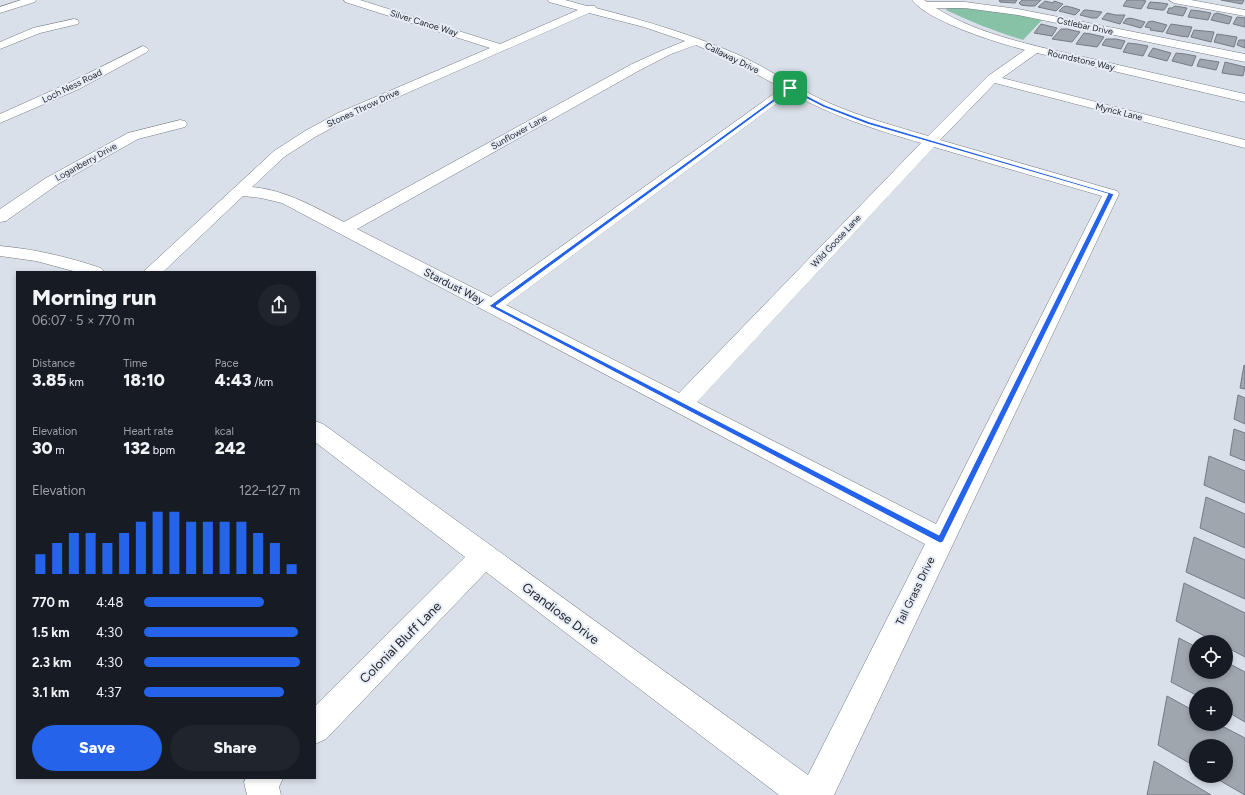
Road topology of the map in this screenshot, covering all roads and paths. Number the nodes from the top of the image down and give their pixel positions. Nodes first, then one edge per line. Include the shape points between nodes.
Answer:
1 (31, 0) edge
2 (349, 0) edge
3 (553, 0) edge
4 (1174, 0) edge
5 (607, 2) dead end
6 (920, 2) edge
7 (588, 9) junction
8 (0, 10) edge
9 (1245, 13) edge
10 (74, 22) dead end
11 (696, 41) junction
12 (0, 46) edge
13 (499, 47) junction
14 (1035, 49) junction
15 (142, 50) dead end
16 (1245, 58) edge
17 (992, 79) junction
18 (790, 88) junction
19 (1245, 98) edge
20 (0, 119) edge
21 (180, 124) dead end
22 (930, 142) junction
23 (1245, 144) edge
24 (240, 191) junction
25 (1111, 194) joint
26 (0, 217) edge
27 (344, 229) junction
28 (0, 251) edge
29 (92, 271) edge
30 (153, 271) edge
31 (492, 306) junction
32 (681, 405) junction
33 (316, 431) edge
34 (940, 539) junction
35 (484, 556) junction
36 (316, 727) edge
37 (265, 779) edge
38 (264, 795) edge
39 (807, 795) edge
40 (816, 795) edge

1 - 8 street
2 - 13 street, Silver Canoe Way
3 - 7 street, Callaway Drive
4 - 9 street
5 - 7 street, Stones Throw Drive
6 - 14 street, Roundstone Way via 956,23
6 - 16 street, Cstlebar Drive via 1011,11
7 - 11 street, Callaway Drive
7 - 13 street, Stones Throw Drive
10 - 12 street via 37,30
11 - 18 street, Callaway Drive via 738,59
11 - 27 street, Sunflower Lane via 636,67
13 - 24 street, Stones Throw Drive via 343,116 310,134 279,154
14 - 17 street, Wild Goose Lane
14 - 19 street, Roundstone Way
15 - 20 street, Loch Ness Road via 74,86
17 - 22 street, Wild Goose Lane
17 - 23 street, Myrick Lane
18 - 22 street, Callaway Drive via 824,106
18 - 31 street
21 - 26 street, Loganberry Drive via 133,136 52,181
22 - 25 street, Callaway Drive
22 - 32 street, Wild Goose Lane
24 - 27 street, Stardust Way via 288,200
24 - 30 street, Stones Throw Drive
25 - 34 street, Tall Grass Drive
27 - 31 street, Stardust Way
28 - 29 street via 64,261
31 - 32 street, Stardust Way
32 - 34 street, Stardust Way
33 - 35 street, Grandiose Drive
34 - 40 street, Tall Grass Drive
35 - 36 street, Colonial Bluff Lane
35 - 39 street, Grandiose Drive
37 - 38 street via 261,782

